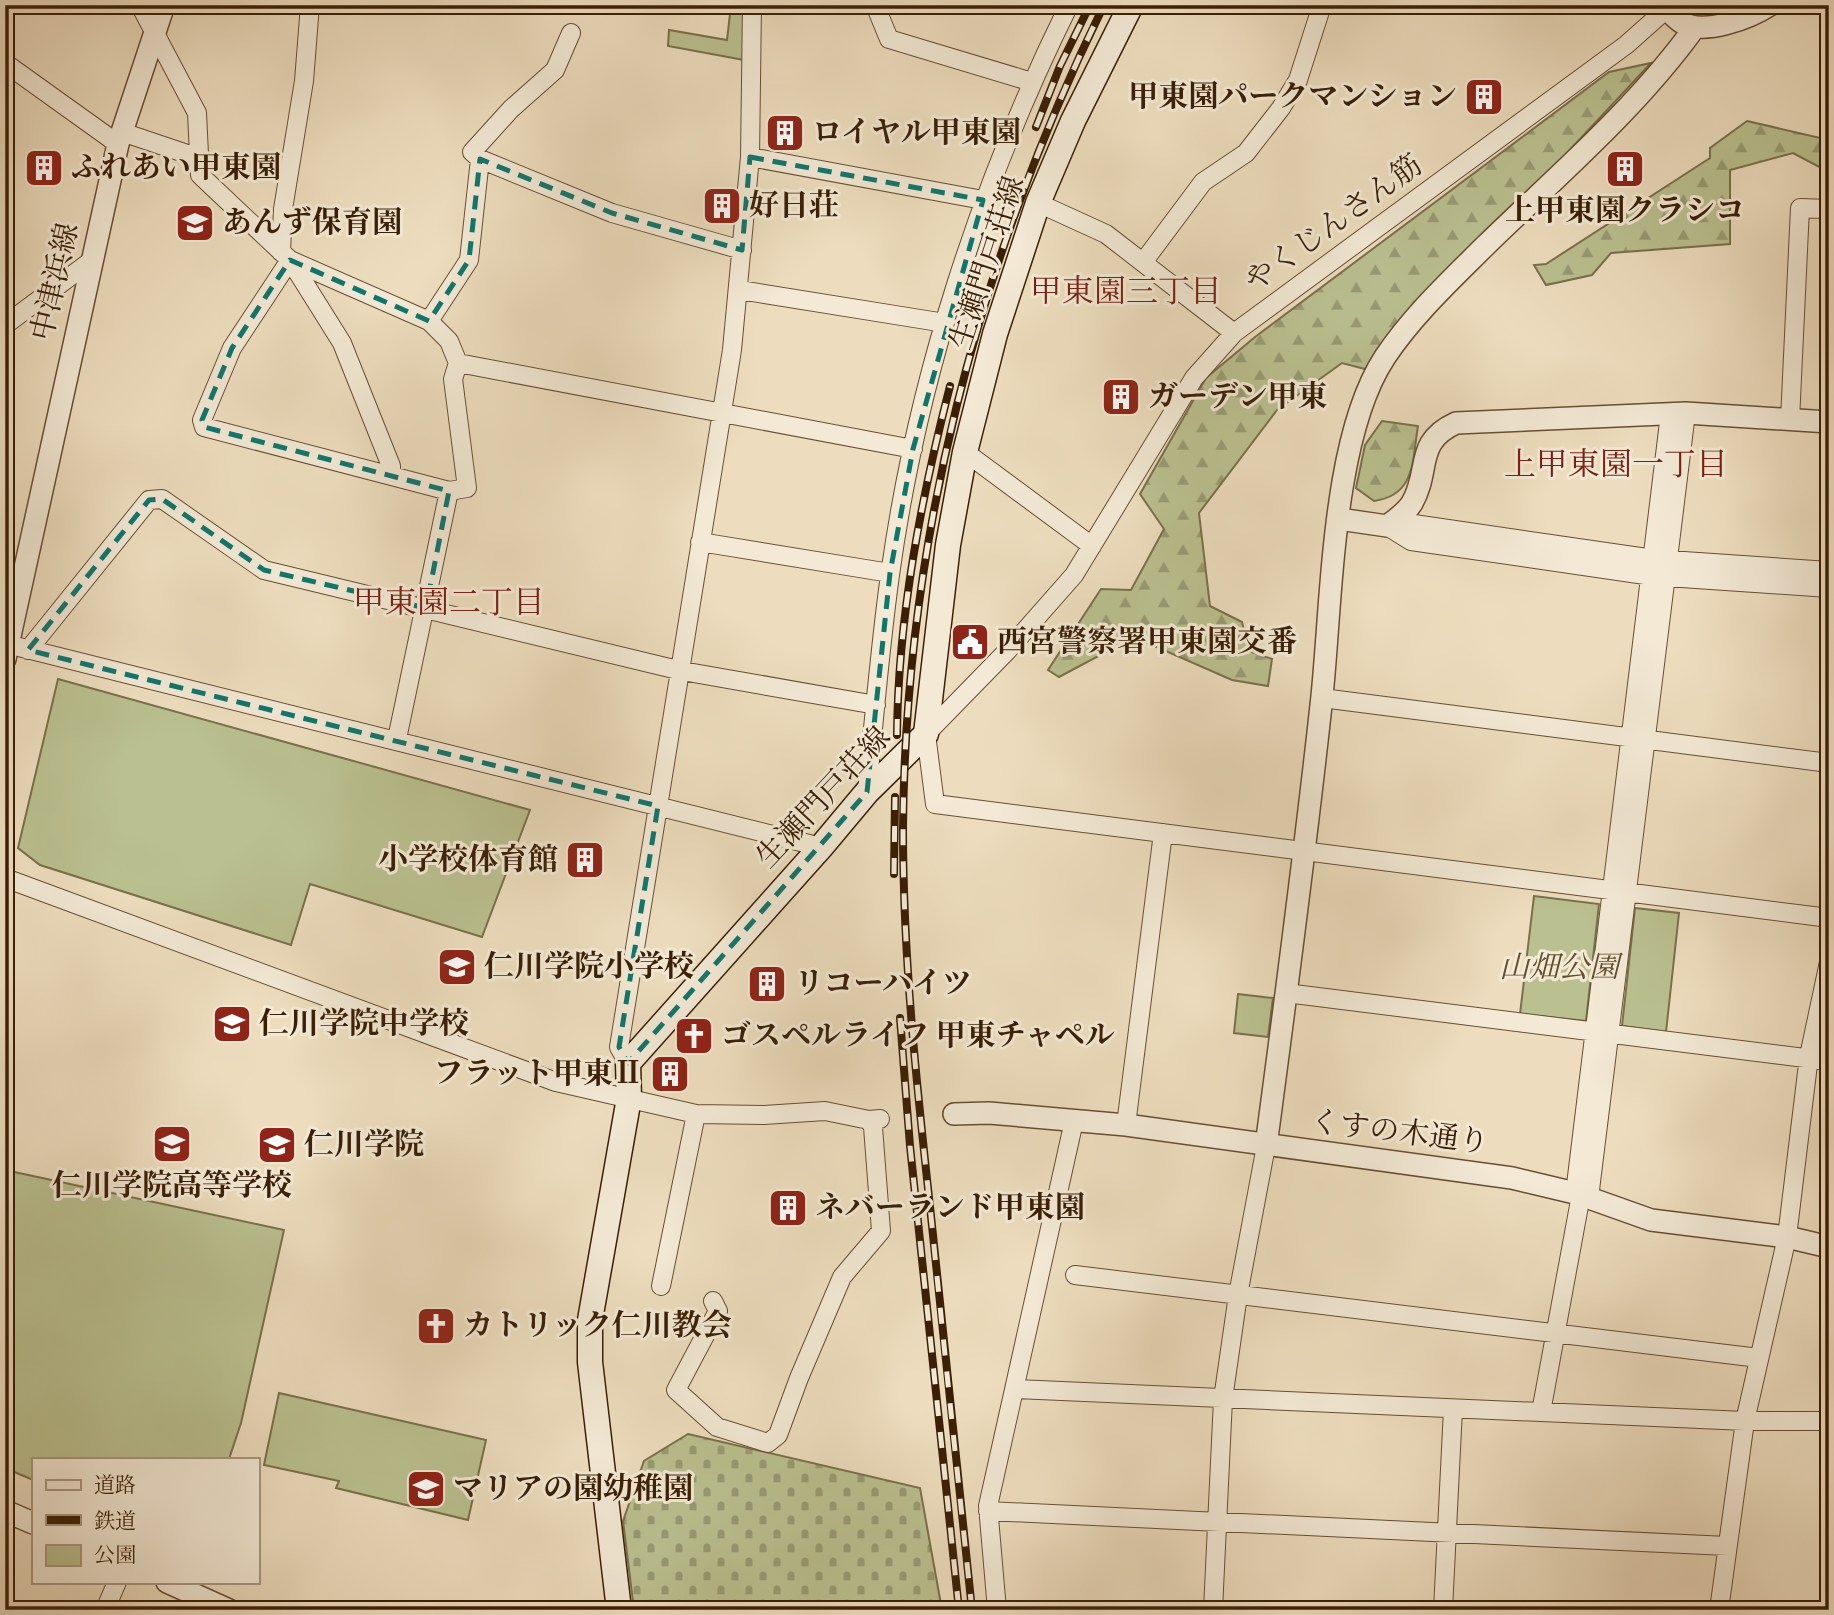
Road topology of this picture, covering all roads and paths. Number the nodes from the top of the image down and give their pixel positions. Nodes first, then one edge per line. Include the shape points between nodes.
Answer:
1 (140, 5) edge
2 (164, 5) edge
3 (310, 5) edge
4 (752, 5) edge
5 (875, 5) edge
6 (1069, 5) edge
7 (1131, 5) edge
8 (1322, 5) edge
9 (1770, 5) edge
10 (1666, 6) edge
11 (1695, 27) junction
12 (571, 33) dead end
13 (153, 34) junction
14 (5, 63) edge
15 (1032, 82) junction
16 (120, 138) junction
17 (750, 157) junction
18 (199, 158) junction
19 (480, 159) junction
20 (983, 200) junction
21 (1038, 203) junction
22 (1829, 209) edge
23 (742, 250) junction
24 (285, 256) junction
25 (91, 261) junction
26 (1144, 261) junction
27 (740, 290) junction
28 (429, 321) junction
29 (945, 323) junction
30 (5, 325) edge
31 (1234, 333) junction
32 (458, 363) junction
33 (1678, 414) junction
34 (720, 415) junction
35 (1790, 420) junction
36 (1829, 422) edge
37 (913, 449) junction
38 (965, 452) junction
39 (391, 474) junction
40 (449, 491) junction
41 (1339, 519) junction
42 (1387, 526) junction
43 (700, 542) junction
44 (1092, 546) junction
45 (1661, 568) junction
46 (1829, 572) edge
47 (890, 573) junction
48 (1829, 588) edge
49 (426, 608) junction
50 (6, 649) edge
51 (28, 650) junction
52 (681, 671) junction
53 (1322, 698) junction
54 (876, 705) junction
55 (926, 734) junction
56 (1640, 738) junction
57 (397, 739) junction
58 (1829, 763) edge
59 (867, 792) junction
60 (658, 806) junction
61 (1163, 833) junction
62 (821, 847) junction
63 (1303, 853) junction
64 (5, 878) edge
65 (1610, 891) junction
66 (1628, 893) junction
67 (1829, 918) edge
68 (1829, 962) edge
69 (1286, 993) junction
70 (1602, 1034) junction
71 (1809, 1056) junction
72 (1829, 1061) edge
73 (628, 1063) junction
74 (629, 1098) junction
75 (696, 1114) junction
76 (954, 1114) dead end
77 (1074, 1121) junction
78 (1126, 1125) junction
79 (1266, 1146) junction
80 (1582, 1195) junction
81 (1787, 1237) junction
82 (1829, 1247) edge
83 (1075, 1275) dead end
84 (661, 1286) dead end
85 (1238, 1295) junction
86 (713, 1301) dead end
87 (1555, 1334) junction
88 (1759, 1358) junction
89 (1016, 1389) junction
90 (1223, 1399) junction
91 (1453, 1409) junction
92 (1541, 1412) junction
93 (1745, 1421) junction
94 (1829, 1422) edge
95 (5, 1511) edge
96 (988, 1511) junction
97 (1217, 1520) junction
98 (32, 1523) edge
99 (1447, 1532) junction
100 (1727, 1546) junction
101 (116, 1584) edge
102 (171, 1584) edge
103 (105, 1610) edge
104 (229, 1610) edge
105 (619, 1610) edge
106 (997, 1610) edge
107 (1213, 1610) edge
108 (1443, 1610) edge
109 (1719, 1610) edge

1 - 13 street
2 - 13 street, 中津浜線
3 - 24 street via 304,81 283,209
4 - 17 street
5 - 15 street via 889,39
6 - 15 street
7 - 21 main road, 生瀬門戸荘線
8 - 26 street via 1298,80 1281,108 1246,153 1203,182
9 - 11 street via 1754,15
10 - 11 street via 1681,22
10 - 31 street, やくじんさん筋 via 1626,45
11 - 41 street via 1665,68 1622,113 1411,320 1382,361 1366,399 1348,453
12 - 19 street via 555,70 510,109 472,152
13 - 16 street, 中津浜線
13 - 18 street via 197,113
14 - 16 street
15 - 20 street
16 - 18 street
16 - 25 street, 中津浜線
17 - 20 street
17 - 23 street
18 - 24 street via 200,175
19 - 23 street via 612,213
19 - 28 street via 468,260
20 - 29 street
21 - 26 street via 1107,233
21 - 38 main road, 生瀬門戸荘線 via 995,334
22 - 35 street via 1801,208
23 - 27 street
24 - 28 street
24 - 39 street via 342,343
24 - 39 street via 232,348 202,420 204,427
25 - 30 street
25 - 50 street, 中津浜線
26 - 31 street
27 - 29 street
27 - 34 street
28 - 32 street via 449,341
29 - 37 street
31 - 44 street, やくじんさん筋 via 1194,378
32 - 34 street
32 - 40 street via 453,379 467,488
33 - 35 street
33 - 42 street via 1456,423 1432,438 1413,501
33 - 45 street
34 - 37 street
34 - 43 street
35 - 36 street
37 - 47 street
38 - 44 street
38 - 55 main road, 生瀬門戸荘線 via 948,545
39 - 40 street
40 - 49 street
41 - 42 street
41 - 53 street
42 - 45 street via 1414,524
43 - 47 street
43 - 52 street
44 - 55 street, やくじんさん筋 via 1074,575 1008,650
45 - 46 street
45 - 48 street
45 - 56 street
47 - 54 street
49 - 51 street via 264,570 162,499 149,500
49 - 52 street
49 - 57 street
50 - 51 street
51 - 57 street
52 - 54 street
52 - 60 street
53 - 56 street
53 - 63 street
54 - 59 street
55 - 59 main road, 生瀬門戸荘線
55 - 61 street via 935,804
56 - 58 street
56 - 65 street
56 - 66 street
57 - 60 street
59 - 62 main road, 生瀬門戸荘線
60 - 62 street
60 - 73 street via 619,1047
61 - 63 street
61 - 78 street
62 - 73 main road, 生瀬門戸荘線
63 - 65 street
63 - 69 street
64 - 74 street via 556,1082
65 - 66 street
65 - 70 street
66 - 67 street
66 - 70 street
68 - 71 street
69 - 70 street
69 - 79 street
70 - 71 street
70 - 80 street
71 - 72 street
71 - 81 street
73 - 74 main road
74 - 75 street
74 - 105 main road via 590,1320 590,1362
75 - 84 street
75 - 86 street via 825,1111 875,1120 881,1231 842,1277 778,1435 768,1443 717,1427 676,1390 718,1311
76 - 77 street, くすの木通り
77 - 78 street, くすの木通り
77 - 89 street
78 - 79 street, くすの木通り
79 - 80 street, くすの木通り via 1512,1178
79 - 85 street
80 - 81 street, くすの木通り via 1651,1220
80 - 87 street
81 - 82 street, くすの木通り
81 - 88 street
83 - 85 street
85 - 87 street
85 - 90 street
87 - 88 street
87 - 92 street
88 - 93 street
89 - 90 street
89 - 96 street
90 - 91 street
90 - 97 street
91 - 92 street
91 - 99 street
92 - 93 street
93 - 94 street
93 - 100 street
95 - 98 street
96 - 97 street
96 - 106 street
97 - 99 street
97 - 107 street
99 - 100 street
99 - 108 street
100 - 109 street
101 - 103 street
102 - 104 street

